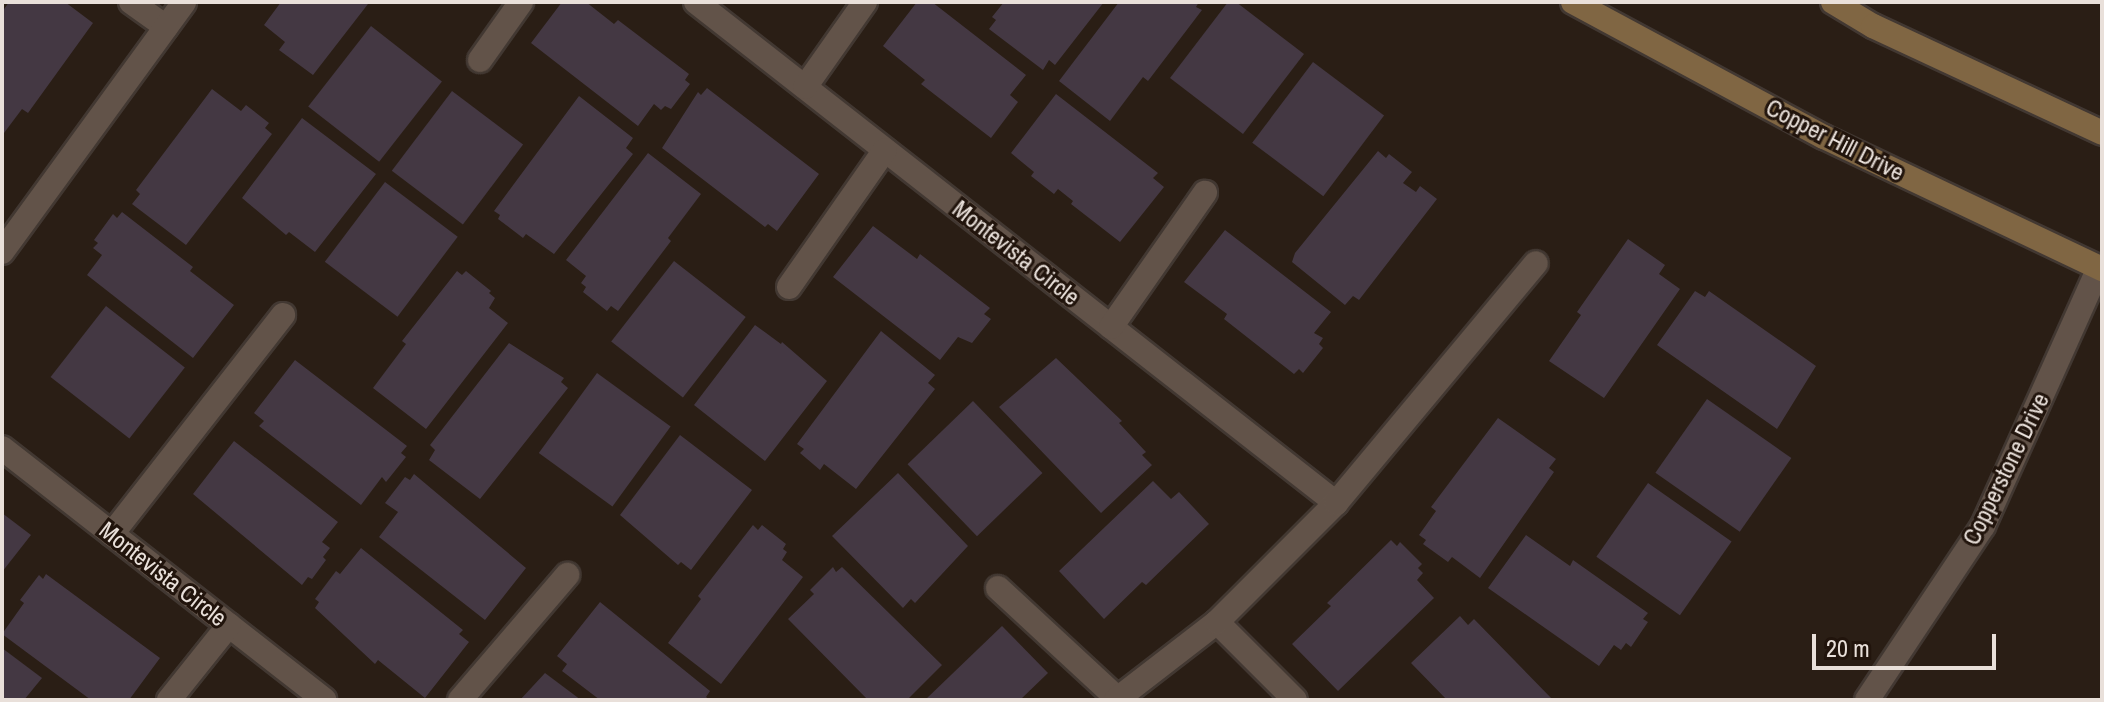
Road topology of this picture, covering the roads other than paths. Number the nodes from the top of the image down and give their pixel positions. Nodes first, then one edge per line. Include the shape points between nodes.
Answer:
1 (131, 2) edge
2 (184, 2) edge
3 (521, 2) edge
4 (696, 2) edge
5 (865, 2) edge
6 (1573, 2) edge
7 (1833, 2) edge
8 (166, 27) junction
9 (480, 60) dead end
10 (805, 87) junction
11 (2102, 133) edge
12 (885, 150) junction
13 (1205, 193) dead end
14 (2, 252) edge
15 (1536, 263) dead end
16 (2101, 268) edge
17 (789, 287) dead end
18 (283, 315) dead end
19 (1111, 327) junction
20 (2, 448) edge
21 (1336, 503) junction
22 (112, 534) junction
23 (567, 575) dead end
24 (998, 588) dead end
25 (1217, 622) junction
26 (229, 625) junction
27 (1117, 699) edge
28 (169, 700) edge
29 (324, 700) edge
30 (460, 700) edge
31 (1295, 700) edge
32 (1867, 700) edge

1 - 8 street
2 - 8 street
3 - 9 street
4 - 10 street, Montevista Circle
5 - 10 street
6 - 16 main road, Copper Hill Drive via 1824,137
7 - 11 main road via 1873,26
8 - 14 street
10 - 12 street, Montevista Circle
12 - 17 street
12 - 19 street, Montevista Circle
13 - 19 street
15 - 21 street
16 - 32 street, Copperstone Drive via 1983,526
18 - 22 street
19 - 21 street, Montevista Circle
20 - 22 street, Montevista Circle
21 - 25 street
22 - 26 street, Montevista Circle
23 - 30 street
24 - 27 street
25 - 27 street
25 - 31 street
26 - 28 street
26 - 29 street, Montevista Circle

